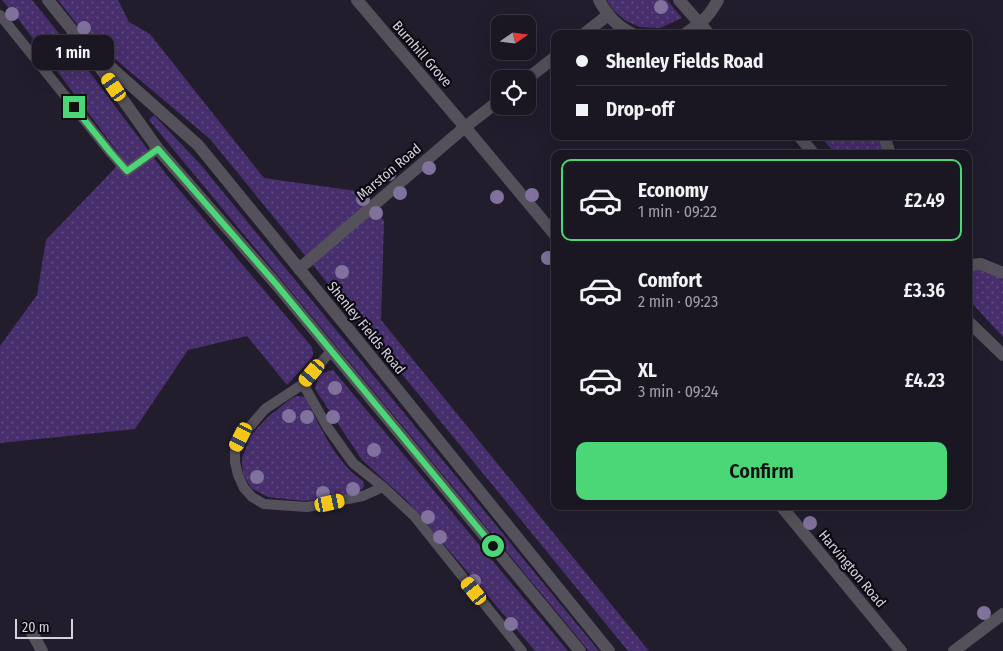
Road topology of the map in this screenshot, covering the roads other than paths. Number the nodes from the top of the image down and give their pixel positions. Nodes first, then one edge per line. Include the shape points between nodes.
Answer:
1 (48, 0) edge
2 (357, 0) edge
3 (599, 0) edge
4 (679, 0) edge
5 (718, 0) edge
6 (0, 15) edge
7 (608, 15) junction
8 (700, 24) junction
9 (589, 30) edge
10 (625, 30) edge
11 (691, 30) edge
12 (705, 30) edge
13 (81, 41) junction
14 (551, 60) edge
15 (536, 72) edge
16 (491, 107) edge
17 (465, 127) junction
18 (802, 140) edge
19 (158, 149) junction
20 (811, 150) edge
21 (551, 230) edge
22 (972, 265) edge
23 (299, 269) junction
24 (1003, 273) edge
25 (972, 325) edge
26 (331, 351) junction
27 (1003, 355) edge
28 (303, 384) junction
29 (384, 487) junction
30 (784, 510) edge
31 (1003, 614) edge
32 (29, 627) dead end
33 (42, 651) edge
34 (522, 651) edge
35 (580, 651) edge
36 (609, 651) edge
37 (901, 651) edge
38 (954, 651) edge

1 - 13 street, Shenley Fields Road
2 - 17 street, Burnhill Grove
3 - 7 street
4 - 8 street
5 - 8 street
6 - 19 lane via 127,171
7 - 9 street
7 - 10 street
8 - 11 street
8 - 12 street
13 - 19 street, Shenley Fields Road
13 - 23 street, Shenley Fields Road via 198,145
14 - 15 street
16 - 17 street, Marston Road
17 - 21 street
17 - 23 street, Marston Road
18 - 20 street
19 - 26 street, Shenley Fields Road
22 - 24 street via 981,264
23 - 36 street, Shenley Fields Road
25 - 27 street
26 - 28 lane
26 - 35 street, Shenley Fields Road
28 - 29 lane via 353,463
28 - 29 lane via 265,409 241,437 235,449 234,462 244,488 264,504 306,507 363,496
29 - 34 lane via 414,516
30 - 37 street, Harvington Road
31 - 38 street
32 - 33 street

